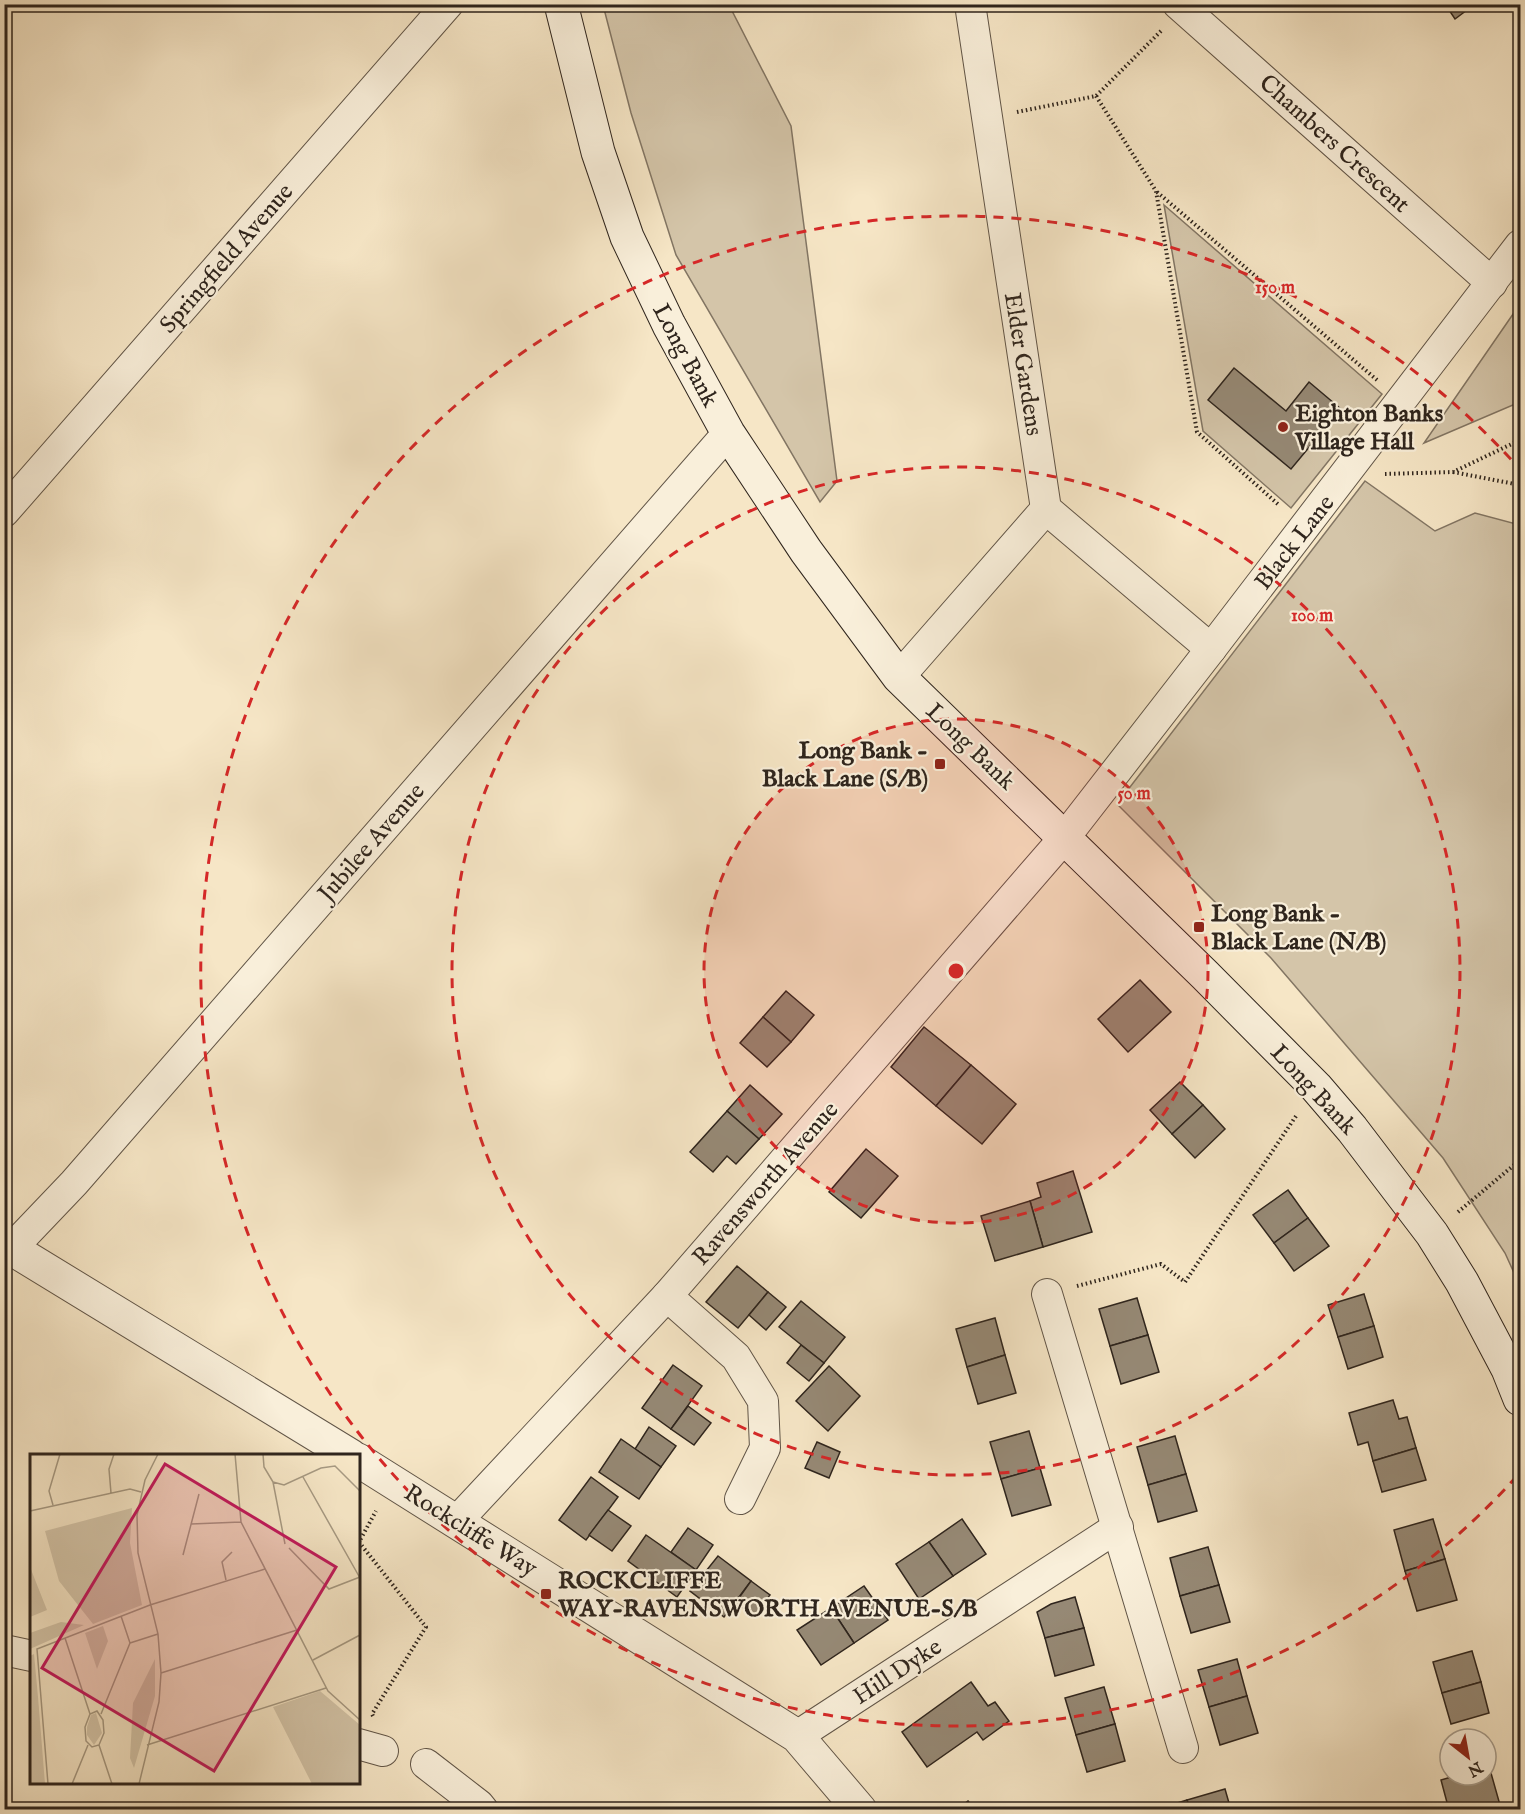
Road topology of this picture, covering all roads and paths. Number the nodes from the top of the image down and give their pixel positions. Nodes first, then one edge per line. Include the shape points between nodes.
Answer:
1 (448, 4) edge
2 (561, 4) edge
3 (970, 4) edge
4 (1180, 7) edge
5 (1096, 96) junction
6 (987, 118) junction
7 (1156, 191) junction
8 (1521, 245) edge
9 (1492, 283) junction
10 (1401, 401) junction
11 (728, 433) junction
12 (1521, 440) edge
13 (1453, 472) junction
14 (1345, 475) junction
15 (1521, 485) edge
16 (1046, 509) junction
17 (4, 512) edge
18 (1305, 527) junction
19 (1211, 650) junction
20 (899, 677) junction
21 (1065, 837) junction
22 (1316, 1087) junction
23 (1521, 1160) edge
24 (1432, 1234) junction
25 (8, 1246) edge
26 (1047, 1294) joint
27 (667, 1296) junction
28 (1521, 1399) edge
29 (349, 1454) edge
30 (360, 1461) edge
31 (740, 1499) dead end
32 (457, 1521) junction
33 (1118, 1527) junction
34 (360, 1543) edge
35 (4, 1650) edge
36 (30, 1656) edge
37 (797, 1736) junction
38 (371, 1748) edge
39 (1183, 1748) dead end
40 (426, 1764) dead end
41 (483, 1809) edge
42 (860, 1809) edge

1 - 17 street, Springfield Avenue
2 - 11 main road, Long Bank via 598,152 627,237
3 - 6 street, Elder Gardens
4 - 5 path
4 - 9 street, Chambers Crescent
5 - 6 path
5 - 7 path
6 - 16 street, Elder Gardens
7 - 10 path
7 - 18 path via 1197,432
8 - 9 street, Black Lane
9 - 10 street, Black Lane
10 - 14 street, Black Lane
11 - 20 main road, Long Bank via 806,551
11 - 25 street, Jubilee Avenue via 74,1183
12 - 13 path
13 - 14 path
13 - 15 path
14 - 18 street, Black Lane
16 - 19 street
16 - 20 street
18 - 19 street, Black Lane
19 - 21 street, Black Lane
20 - 21 main road, Long Bank
21 - 22 main road, Long Bank
21 - 27 street, Ravensworth Avenue
22 - 24 main road, Long Bank
22 - 26 path via 1185,1282 1161,1264
23 - 24 path
24 - 28 main road, Long Bank via 1462,1282
25 - 29 main road
26 - 33 street
27 - 31 street via 735,1357 763,1401 765,1448
27 - 32 street, Ravensworth Avenue
30 - 32 main road, Rockcliffe Way
32 - 37 main road, Rockcliffe Way
33 - 37 street, Hill Dyke
33 - 39 street
34 - 38 path via 426,1627 372,1714
35 - 36 street
37 - 42 main road, Rockcliffe Way
40 - 41 street

